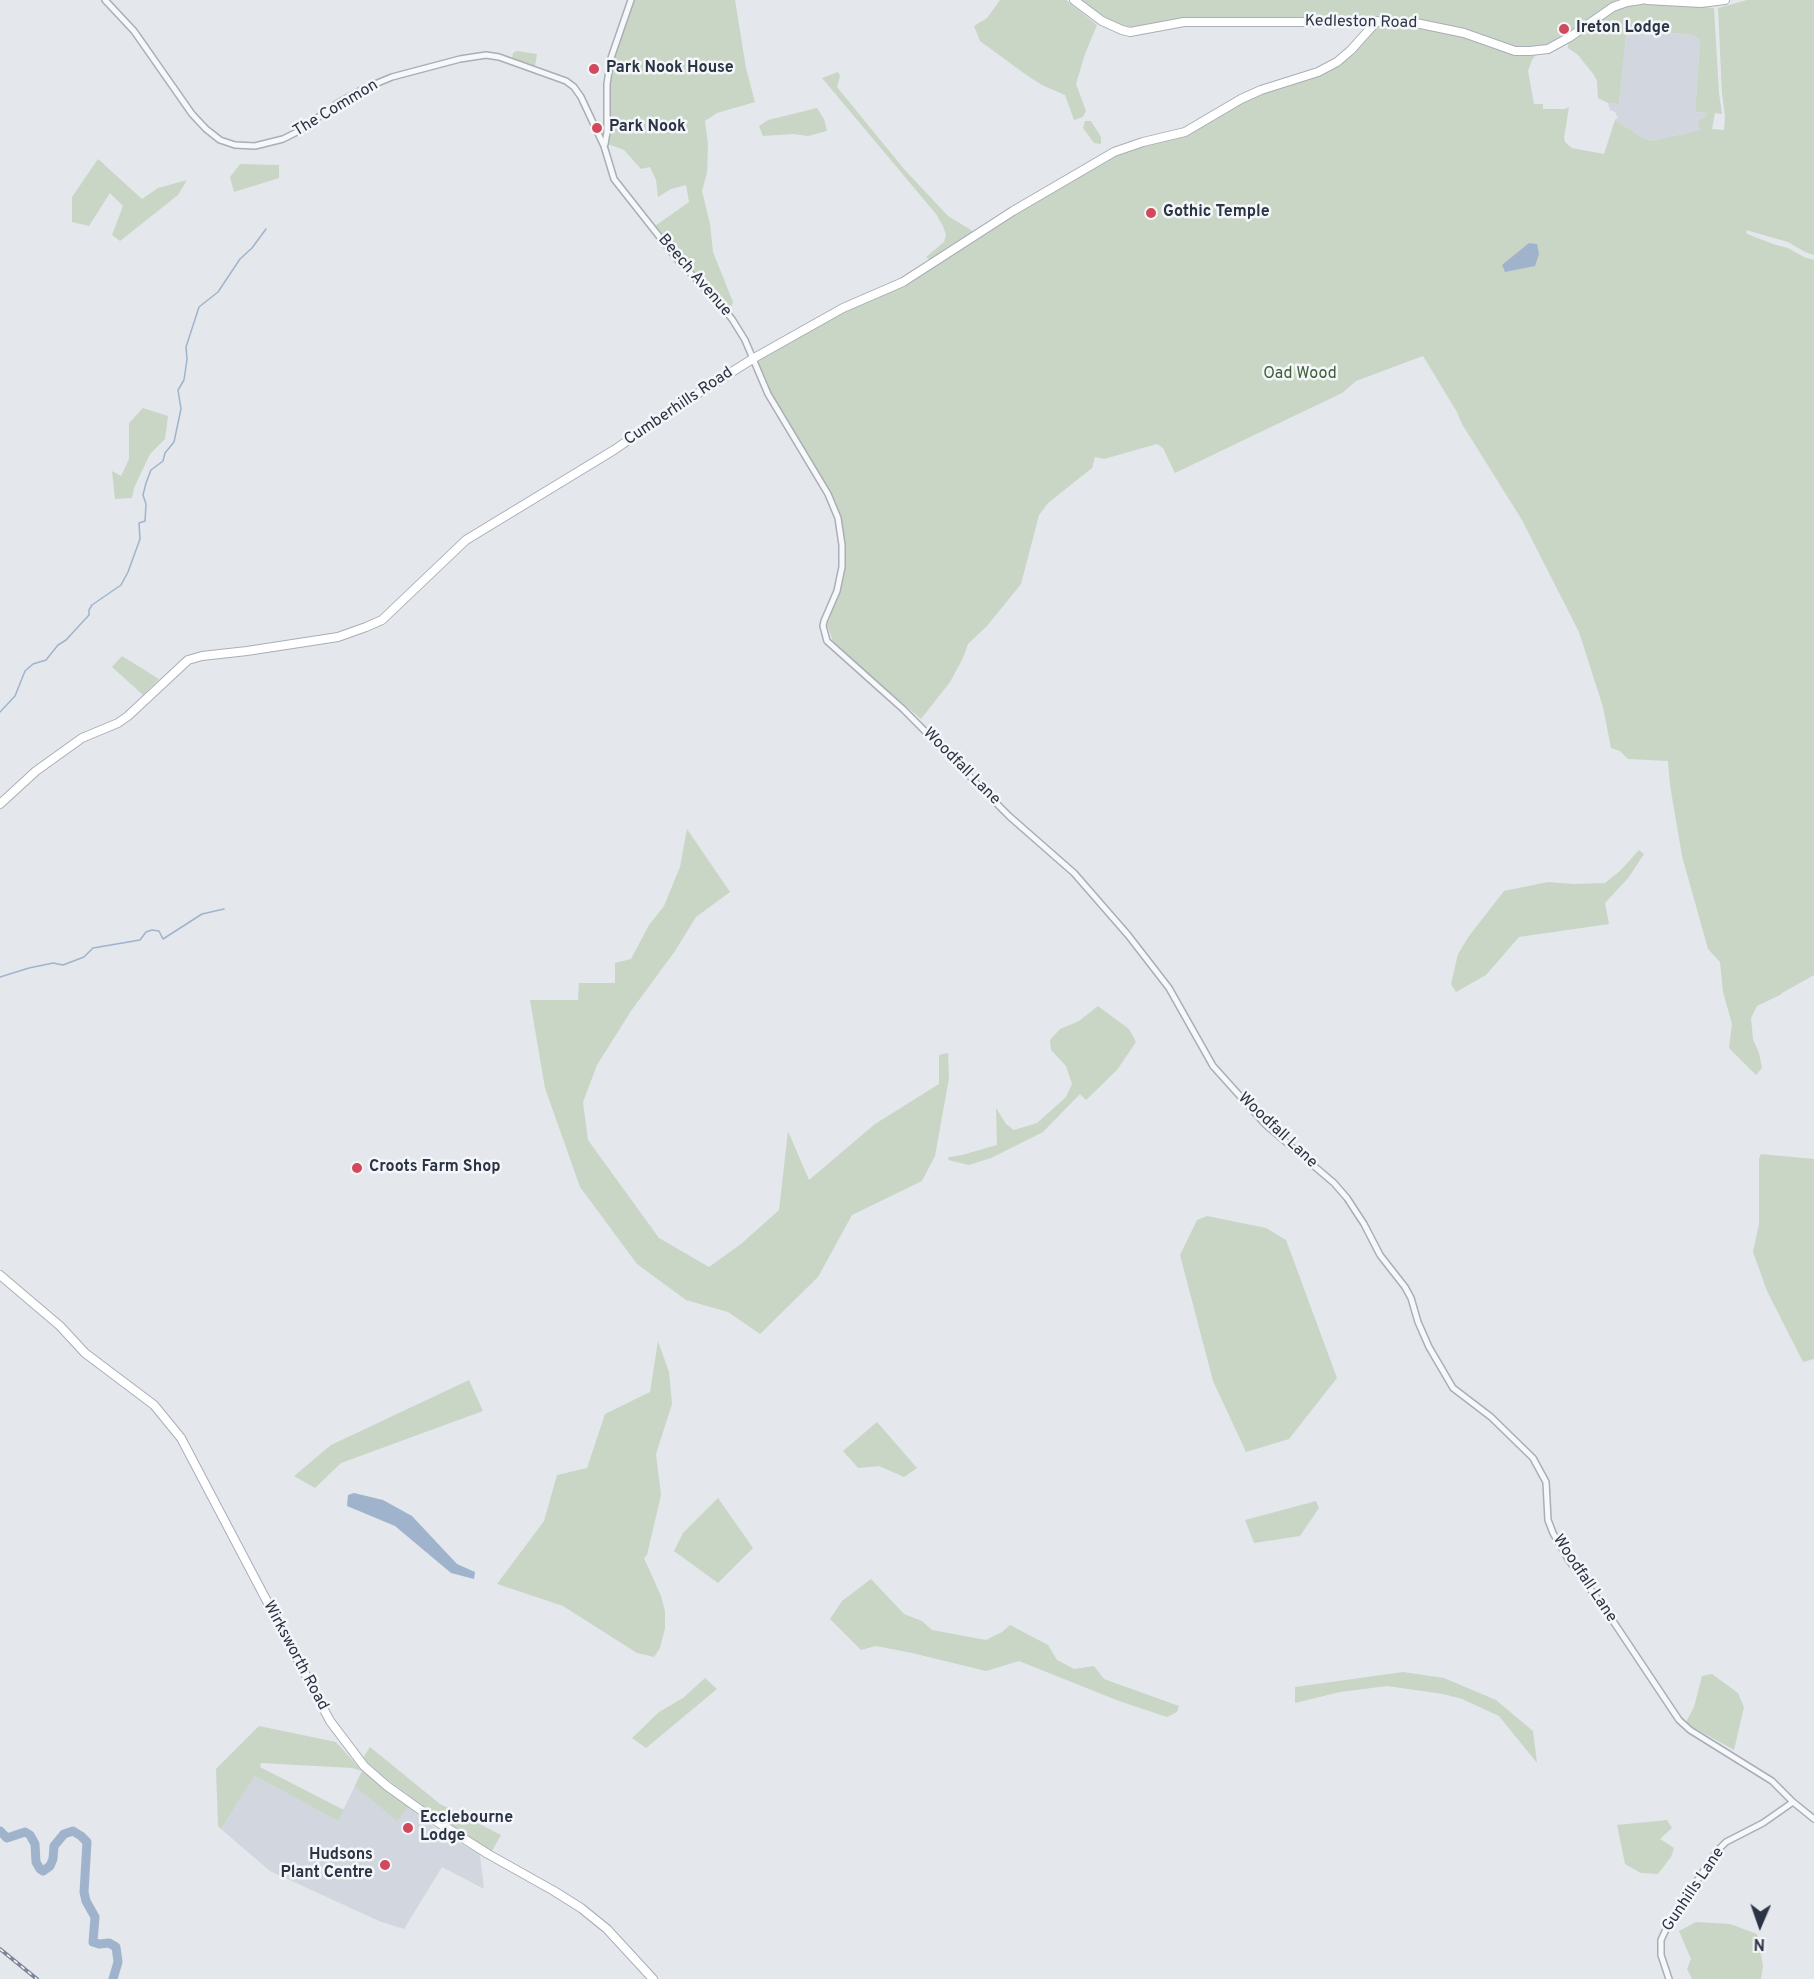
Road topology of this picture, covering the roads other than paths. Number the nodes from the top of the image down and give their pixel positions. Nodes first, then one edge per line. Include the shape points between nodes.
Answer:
1 (105, 0) edge
2 (631, 0) edge
3 (1074, 0) edge
4 (1641, 0) edge
5 (1647, 0) edge
6 (1725, 0) edge
7 (1377, 21) junction
8 (604, 146) junction
9 (628, 198) joint
10 (754, 358) junction
11 (0, 804) edge
12 (0, 1275) edge
13 (1793, 1802) junction
14 (1814, 1819) edge
15 (653, 1979) edge
16 (1669, 1979) edge

1 - 8 street, The Common via 134,31 192,114 220,140 235,145 255,146 283,139 355,94 392,77 436,64 486,56 505,59 574,87
2 - 8 street via 611,58
3 - 7 street, Kedleston Road via 1098,19 1130,32 1184,22
4 - 7 street, Kedleston Road via 1619,4 1570,38 1530,51 1515,51 1439,27
5 - 6 street
7 - 10 street, Cumberhills Road via 1337,62 1240,99 1185,132 1114,152 903,282 843,308
8 - 9 street, The Common via 614,179
9 - 10 street, Beech Avenue via 677,260 732,319
10 - 11 street, Cumberhills Road via 615,450 466,540 382,620 338,637 188,660 128,716 82,738 36,771
10 - 13 street, Woodfall Lane via 768,394 828,494 838,518 841,576 824,621 827,641 1074,873 1169,988 1213,1066 1266,1125 1347,1198 1380,1255 1406,1287 1429,1347 1454,1388 1500,1425 1540,1468 1546,1482 1548,1520 1553,1533 1678,1720 1772,1781
12 - 15 street, Wirksworth Road via 85,1353 154,1405 181,1438 330,1721 364,1766 436,1821 581,1908
13 - 14 street, Woodfall Lane
13 - 16 street, Gunhills Lane via 1716,1852 1661,1940 1661,1955

